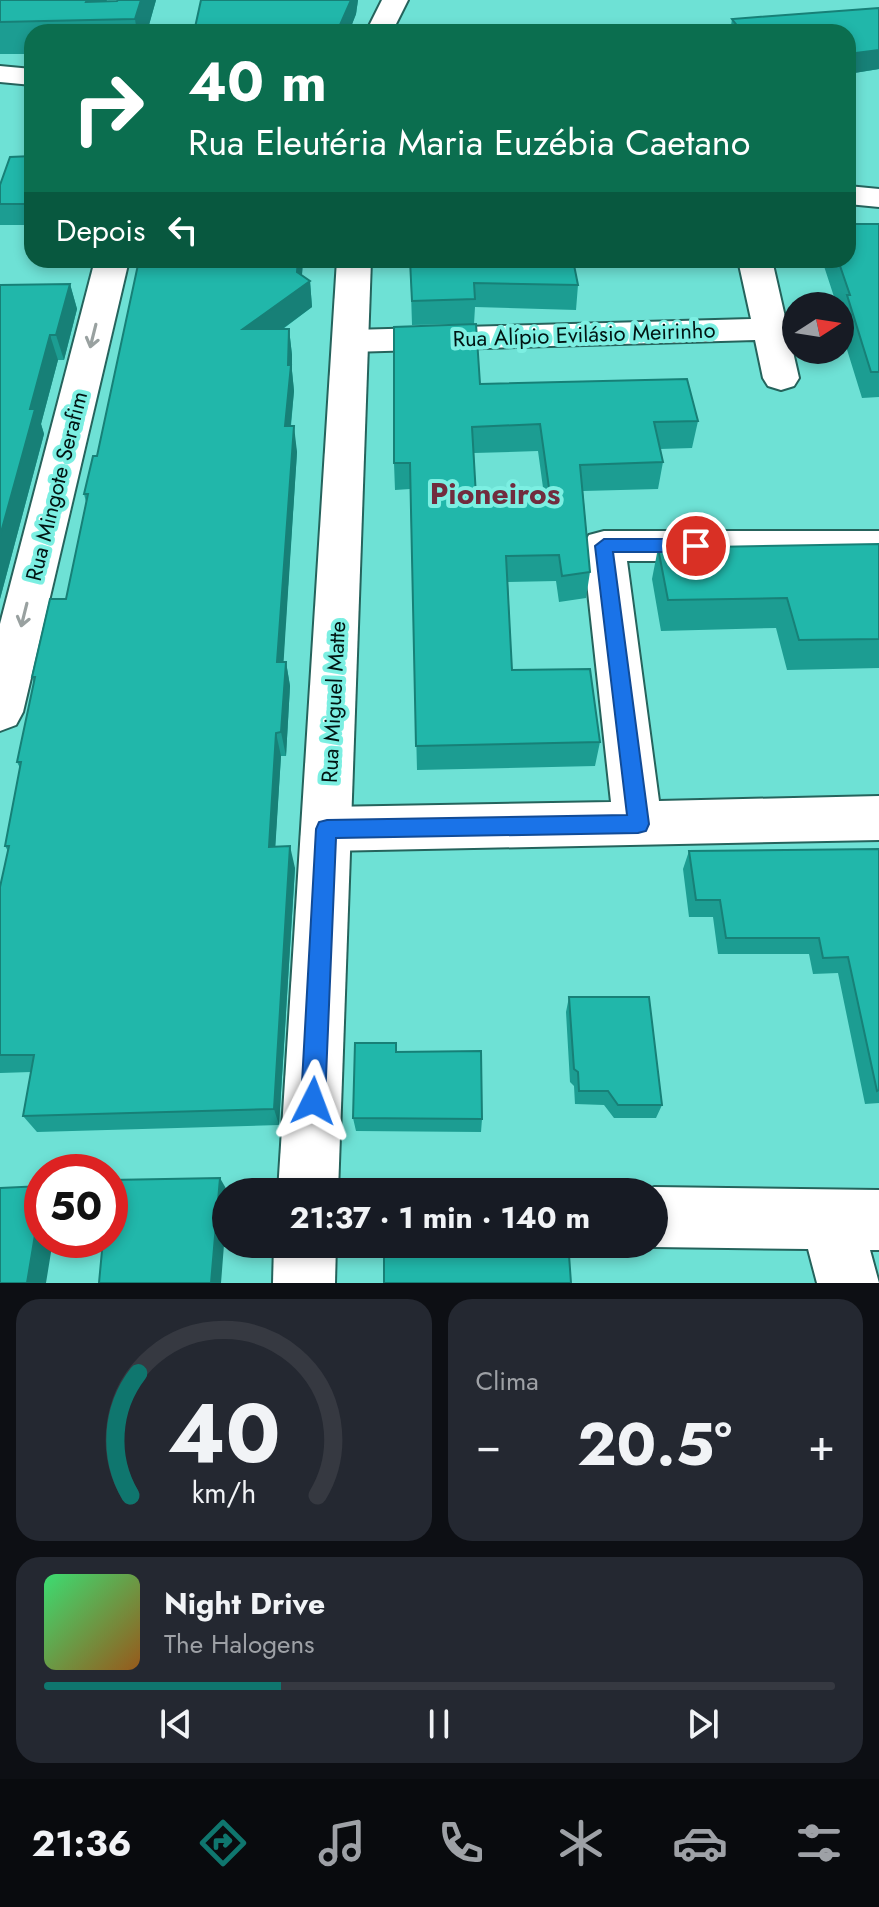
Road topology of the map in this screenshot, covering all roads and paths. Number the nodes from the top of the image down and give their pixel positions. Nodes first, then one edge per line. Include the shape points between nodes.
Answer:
1 (395, 0) edge
2 (383, 24) edge
3 (0, 74) edge
4 (24, 76) edge
5 (856, 196) edge
6 (879, 198) edge
7 (110, 268) edge
8 (354, 268) edge
9 (757, 268) edge
10 (770, 329) junction
11 (351, 341) junction
12 (781, 378) dead end
13 (879, 546) edge
14 (0, 712) edge
15 (879, 818) edge
16 (638, 824) junction
17 (327, 829) junction
18 (309, 1178) edge
19 (668, 1217) edge
20 (855, 1220) edge
21 (305, 1258) edge
22 (304, 1283) edge
23 (848, 1283) edge

1 - 2 street
3 - 4 street
5 - 6 street
7 -> 14 street, Rua Mingote Serafim
8 - 11 street, Rua Miguel Matte
9 - 10 street
10 - 11 street, Rua Alípio Evilásio Meirinho
10 - 12 street
11 - 17 street, Rua Miguel Matte
13 - 16 street via 604,546
15 - 16 street
16 - 17 street
17 - 18 street, Rua Miguel Matte
19 - 20 street
20 - 23 street
21 - 22 street

